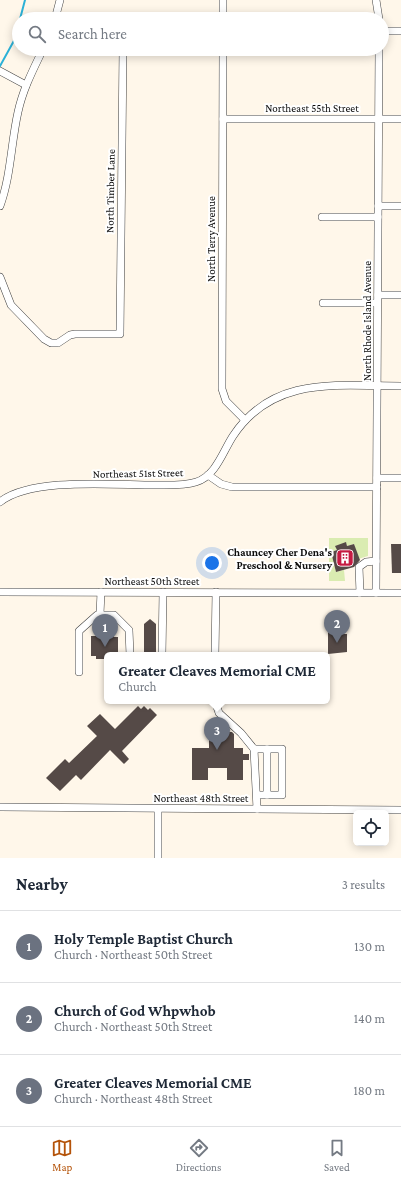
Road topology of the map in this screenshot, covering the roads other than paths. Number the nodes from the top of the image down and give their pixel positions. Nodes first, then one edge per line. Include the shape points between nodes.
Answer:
1 (60, 0) edge
2 (224, 0) edge
3 (376, 0) edge
4 (57, 12) edge
5 (223, 12) edge
6 (378, 12) edge
7 (389, 31) edge
8 (401, 31) edge
9 (40, 56) edge
10 (123, 56) edge
11 (223, 56) edge
12 (380, 56) edge
13 (0, 71) edge
14 (26, 85) junction
15 (223, 119) junction
16 (379, 119) junction
17 (401, 119) edge
18 (0, 206) edge
19 (378, 206) junction
20 (401, 206) edge
21 (322, 217) dead end
22 (378, 217) junction
23 (0, 277) edge
24 (401, 295) edge
25 (378, 299) junction
26 (323, 303) dead end
27 (378, 386) junction
28 (401, 386) edge
29 (245, 420) junction
30 (208, 475) junction
31 (377, 478) junction
32 (401, 478) edge
33 (377, 487) junction
34 (0, 502) edge
35 (376, 561) junction
36 (0, 592) edge
37 (101, 592) junction
38 (163, 592) junction
39 (216, 592) junction
40 (360, 593) junction
41 (376, 593) junction
42 (401, 593) edge
43 (100, 614) junction
44 (130, 652) edge
45 (162, 652) edge
46 (215, 652) edge
47 (79, 672) dead end
48 (216, 704) edge
49 (254, 749) junction
50 (267, 749) junction
51 (257, 795) junction
52 (268, 795) junction
53 (0, 807) edge
54 (158, 809) junction
55 (257, 809) junction
56 (401, 810) edge
57 (158, 858) edge

1 - 4 street
2 - 5 street
3 - 6 street
7 - 8 street
9 - 14 street
10 - 23 street, North Timber Lane via 120,334 70,335 54,343 44,339 17,313 7,297
11 - 15 street, North Terry Avenue
12 - 16 street, North Rhode Island Avenue
13 - 14 street
14 - 18 street via 16,121 7,182
15 - 16 street, Northeast 55th Street
15 - 29 street, North Terry Avenue via 222,390 229,405
16 - 17 street, Northeast 55th Street
16 - 19 street, North Rhode Island Avenue
19 - 20 street
19 - 22 street, North Rhode Island Avenue
21 - 22 street
22 - 25 street, North Rhode Island Avenue
24 - 25 street
25 - 26 street
25 - 27 street, North Rhode Island Avenue
27 - 28 street
27 - 29 street via 303,388 280,395
27 - 31 street, North Rhode Island Avenue
29 - 30 street via 218,465
30 - 33 street via 221,484 232,487
30 - 34 street, Northeast 51st Street via 201,481 176,485 49,486 27,489
31 - 32 street
31 - 33 street, North Rhode Island Avenue
33 - 35 street, North Rhode Island Avenue
35 - 40 street via 366,562 359,567
35 - 41 street, North Rhode Island Avenue
36 - 37 street, Northeast 50th Street
37 - 38 street, Northeast 50th Street
37 - 43 street
38 - 39 street, Northeast 50th Street
38 - 45 street
39 - 40 street, Northeast 50th Street
39 - 46 street
40 - 41 street, Northeast 50th Street
41 - 42 street, Northeast 50th Street
43 - 44 street via 114,615 129,630
43 - 47 street via 94,616 79,631
48 - 49 street via 219,713
49 - 50 street
49 - 51 street
50 - 52 street
50 - 52 street via 282,749 282,795
51 - 52 street
51 - 55 street
53 - 54 street, Northeast 48th Street
54 - 55 street, Northeast 48th Street
54 - 57 street
55 - 56 street, Northeast 48th Street

